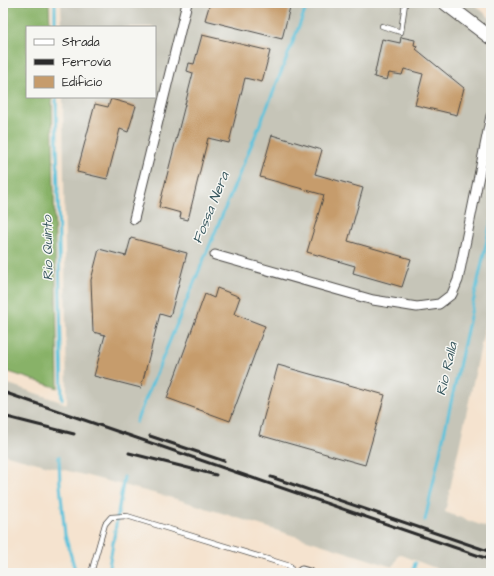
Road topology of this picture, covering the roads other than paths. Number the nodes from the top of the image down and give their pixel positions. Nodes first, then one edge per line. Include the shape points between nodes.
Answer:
1 (187, 3) edge
2 (405, 3) edge
3 (445, 3) edge
4 (382, 26) dead end
5 (491, 38) edge
6 (491, 116) edge
7 (134, 219) dead end
8 (215, 255) dead end
9 (91, 573) edge
10 (292, 573) edge
11 (300, 573) edge
12 (309, 573) edge

1 - 7 street
2 - 4 lane via 401,32
3 - 5 main road
6 - 8 street via 458,280 452,294 439,304 417,306 373,300
9 - 10 lane via 105,524 111,517 127,516 290,566
11 - 12 street

